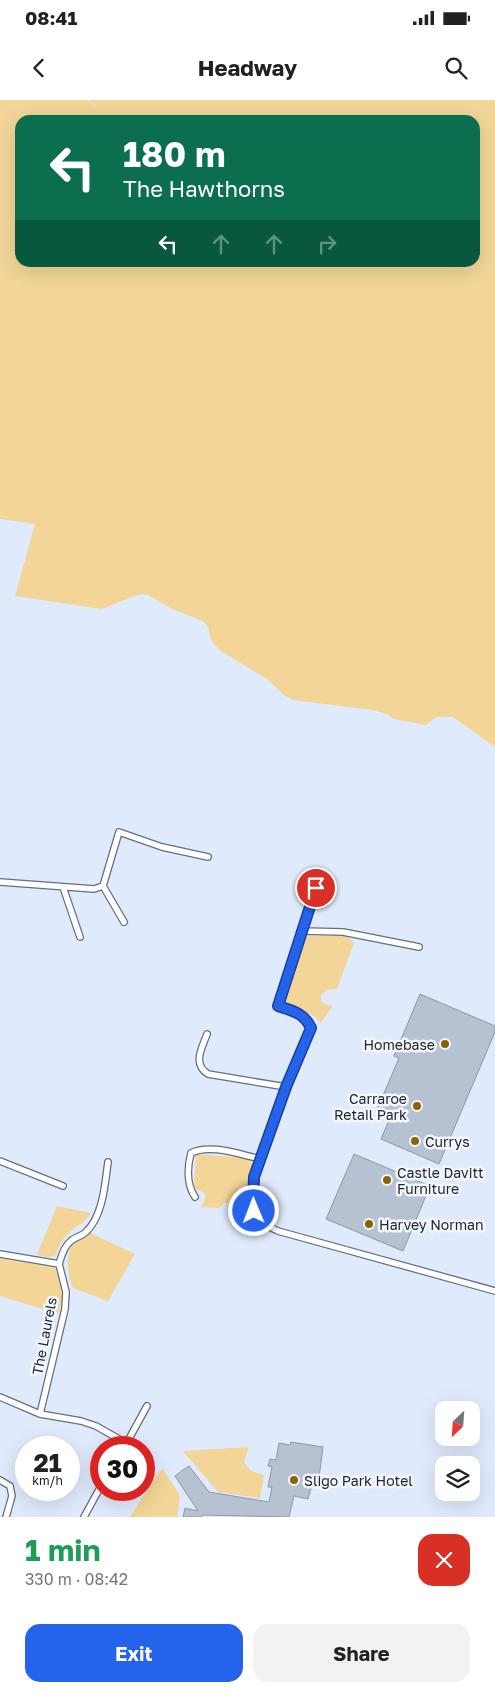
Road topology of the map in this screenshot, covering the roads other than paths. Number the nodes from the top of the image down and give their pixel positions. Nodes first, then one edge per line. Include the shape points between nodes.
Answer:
1 (208, 857) dead end
2 (0, 882) edge
3 (103, 886) junction
4 (63, 887) junction
5 (316, 888) dead end
6 (124, 922) dead end
7 (302, 930) junction
8 (80, 937) dead end
9 (419, 947) dead end
10 (208, 1034) dead end
11 (286, 1087) junction
12 (261, 1159) junction
13 (0, 1161) edge
14 (108, 1162) dead end
15 (63, 1186) dead end
16 (195, 1197) dead end
17 (0, 1254) edge
18 (59, 1264) junction
19 (495, 1291) edge
20 (0, 1397) edge
21 (147, 1406) dead end
22 (40, 1414) junction
23 (111, 1436) edge
24 (130, 1436) edge
25 (0, 1480) edge
26 (93, 1501) edge
27 (6, 1517) edge
28 (84, 1517) edge

1 - 3 street via 162,847 119,832
2 - 4 street
3 - 4 street via 94,889
3 - 6 street
4 - 8 street
5 - 7 street
7 - 9 street via 352,933
7 - 11 street via 278,1006 297,1012 306,1018 311,1028
10 - 11 street via 199,1058 202,1071
11 - 12 street
12 - 16 street via 212,1150 198,1149 191,1153 189,1188
12 - 19 street via 254,1177 254,1211 264,1224 278,1232
13 - 15 street
14 - 18 street via 95,1218 86,1232 71,1240
17 - 18 street
18 - 22 street, The Laurels via 66,1292 65,1309
20 - 22 street
21 - 24 street
22 - 23 street via 81,1421
25 - 27 street via 10,1486 12,1496
26 - 28 street

